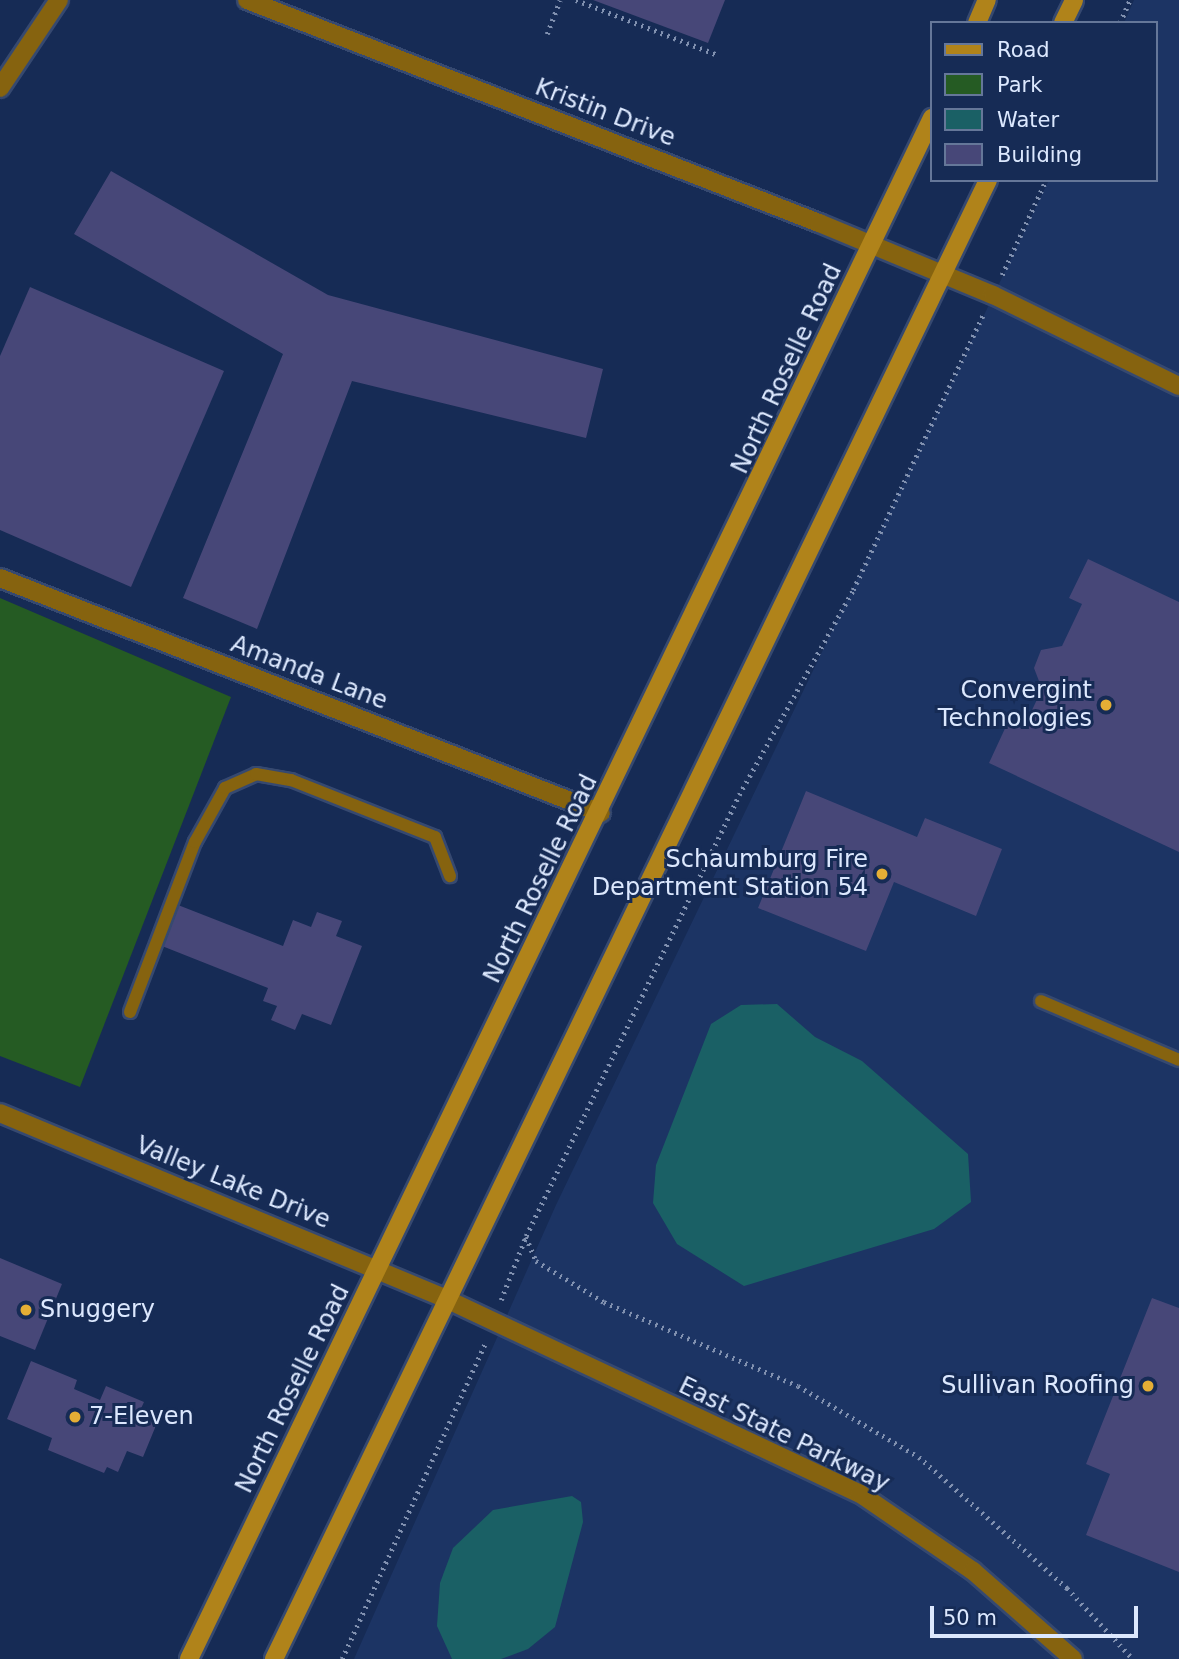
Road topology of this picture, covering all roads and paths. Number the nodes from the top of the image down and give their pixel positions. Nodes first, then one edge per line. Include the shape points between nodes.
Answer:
1 (59, 0) edge
2 (247, 0) edge
3 (560, 0) edge
4 (576, 0) edge
5 (987, 0) edge
6 (1074, 0) edge
7 (1130, 0) edge
8 (978, 21) edge
9 (1064, 21) edge
10 (1121, 21) edge
11 (547, 34) dead end
12 (718, 55) dead end
13 (0, 88) edge
14 (930, 122) edge
15 (987, 182) edge
16 (1045, 182) edge
17 (1033, 208) dead end
18 (873, 246) junction
19 (943, 275) junction
20 (953, 380) dead end
21 (1179, 386) edge
22 (0, 578) edge
23 (601, 813) junction
24 (450, 876) dead end
25 (1041, 1001) dead end
26 (130, 1012) dead end
27 (1179, 1060) edge
28 (0, 1113) edge
29 (378, 1269) junction
30 (446, 1299) junction
31 (458, 1413) dead end
32 (189, 1659) edge
33 (274, 1659) edge
34 (342, 1659) edge
35 (1073, 1659) edge
36 (1133, 1659) edge

1 - 13 street
2 - 18 street, Kristin Drive
3 - 11 path
4 - 12 path
5 - 8 main road
6 - 9 main road
7 - 10 path
14 - 18 main road, North Roselle Road
15 - 19 main road
16 - 17 path
18 - 19 street, Kristin Drive
18 - 23 main road, North Roselle Road
19 - 21 street, Kristin Drive
19 - 30 main road
20 - 36 path via 853,590 739,795 526,1236 536,1261 604,1302 798,1385 919,1457 1067,1588
22 - 23 street, Amanda Lane
23 - 29 main road, North Roselle Road
24 - 26 lane via 435,837 291,780 256,774 225,788 195,842
25 - 27 lane
28 - 29 street, Valley Lake Drive
29 - 30 street, Valley Lake Drive
29 - 32 main road, North Roselle Road
30 - 33 main road
30 - 35 street, East State Parkway via 859,1493 973,1571
31 - 34 path

